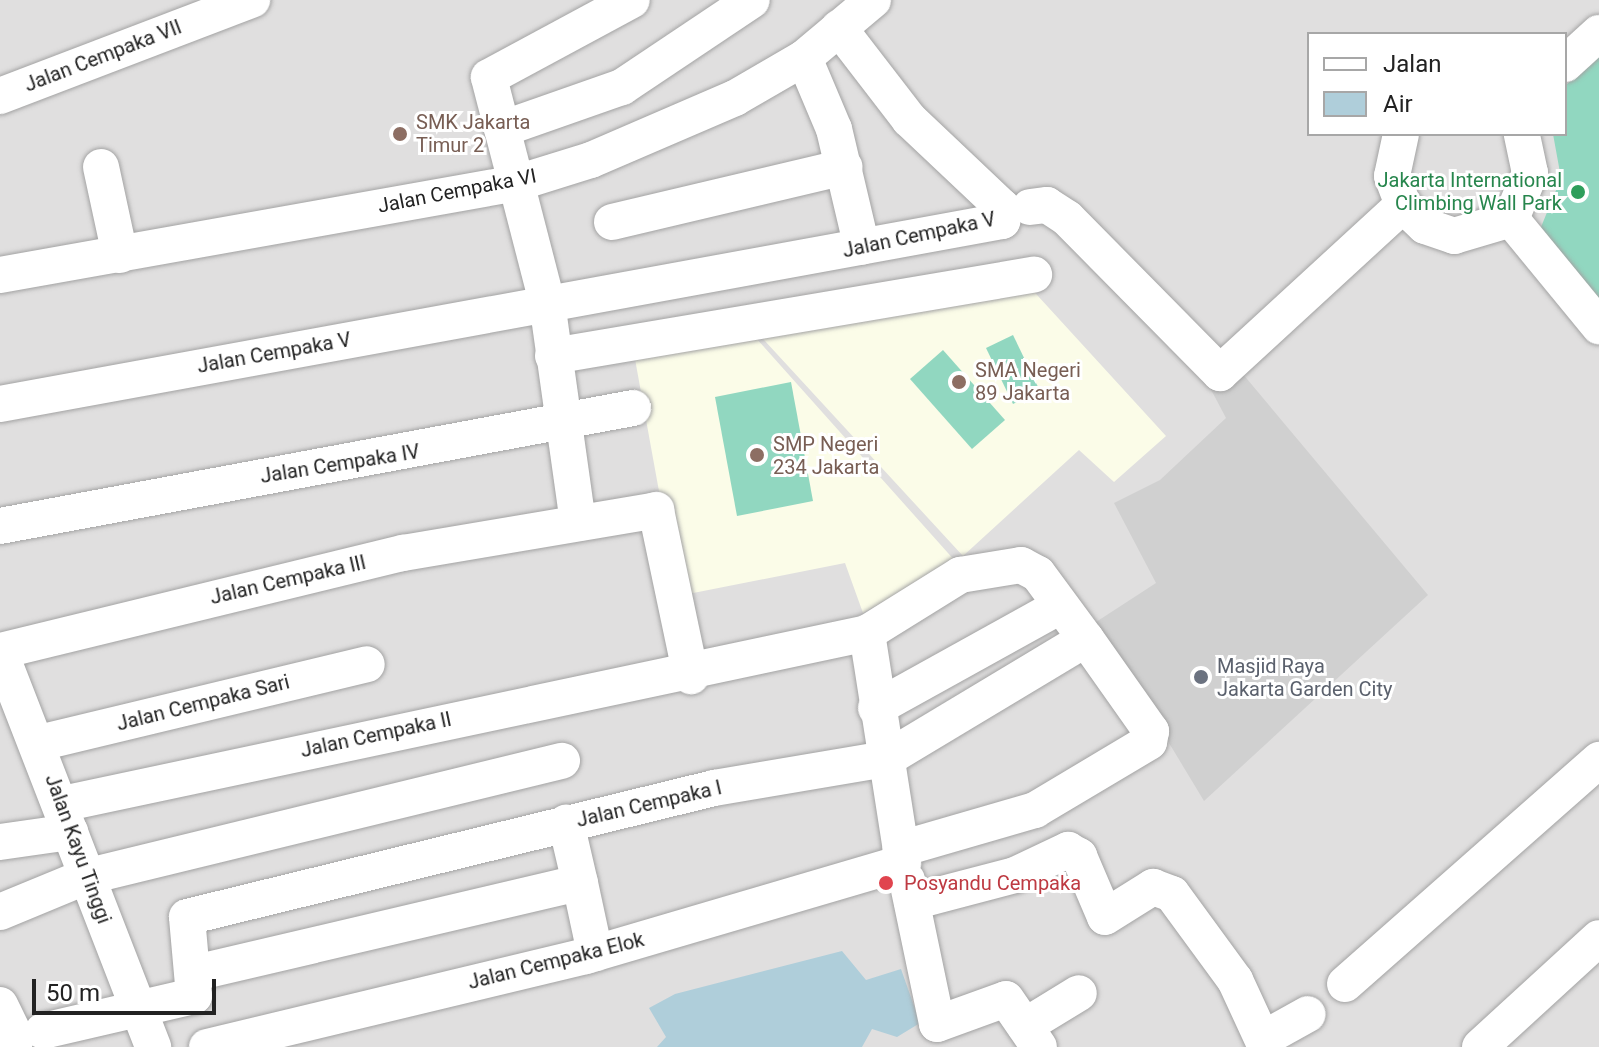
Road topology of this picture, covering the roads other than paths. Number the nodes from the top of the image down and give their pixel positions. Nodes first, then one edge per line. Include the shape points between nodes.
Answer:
1 (252, 0) edge
2 (632, 0) edge
3 (752, 0) edge
4 (873, 0) edge
5 (839, 28) junction
6 (1599, 33) edge
7 (804, 58) junction
8 (1567, 62) edge
9 (0, 96) edge
10 (502, 129) junction
11 (1401, 136) edge
12 (1522, 136) edge
13 (101, 167) dead end
14 (845, 167) junction
15 (517, 183) junction
16 (1403, 205) junction
17 (1018, 211) junction
18 (1511, 219) junction
19 (612, 222) dead end
20 (862, 247) junction
21 (120, 255) junction
22 (0, 275) edge
23 (1034, 275) dead end
24 (547, 302) junction
25 (1599, 326) edge
26 (553, 356) junction
27 (0, 404) edge
28 (633, 408) dead end
29 (561, 422) junction
30 (578, 523) junction
31 (0, 526) edge
32 (1060, 606) junction
33 (867, 633) junction
34 (1086, 639) junction
35 (0, 651) edge
36 (367, 664) dead end
37 (691, 676) junction
38 (876, 708) junction
39 (39, 743) junction
40 (886, 759) junction
41 (1599, 760) edge
42 (562, 761) dead end
43 (66, 818) junction
44 (566, 823) junction
45 (0, 842) edge
46 (902, 856) junction
47 (85, 877) junction
48 (580, 883) junction
49 (912, 902) junction
50 (0, 912) edge
51 (595, 953) junction
52 (1594, 953) edge
53 (195, 973) junction
54 (1345, 984) dead end
55 (1079, 993) dead end
56 (0, 1005) edge
57 (142, 1006) junction
58 (1308, 1014) dead end
59 (43, 1031) dead end
60 (1032, 1037) edge
61 (1264, 1043) edge
62 (0, 1046) edge
63 (153, 1047) edge
64 (207, 1047) edge
65 (1480, 1047) edge

1 - 9 street, Jalan Cempaka VII
2 - 10 street via 491,70
3 - 10 street via 622,87
4 - 5 street, Jalan Cempaka VI
5 - 7 street, Jalan Cempaka VI
5 - 17 street via 909,119
6 - 8 street
7 - 14 street
7 - 15 street, Jalan Cempaka VI via 660,135
10 - 15 street
11 - 16 street via 1392,176
12 - 18 street via 1530,173
13 - 21 street
14 - 19 street
14 - 20 street
15 - 21 street, Jalan Cempaka VI
15 - 24 street
16 - 17 street via 1220,373 1067,218 1047,205
16 - 18 street via 1425,226 1454,236
17 - 20 street, Jalan Cempaka V
18 - 25 street
20 - 24 street, Jalan Cempaka V
21 - 22 street, Jalan Cempaka VI
23 - 26 street
24 - 26 street
24 - 27 street, Jalan Cempaka V
26 - 29 street
28 - 29 street, Jalan Cempaka IV
29 - 30 street
29 - 31 street, Jalan Cempaka IV
30 - 35 street, Jalan Cempaka III via 403,553
30 - 37 street, Jalan Cempaka III via 656,510
32 - 33 street, Jalan Cempaka II via 1038,574 1008,562 960,575
32 - 34 street, Jalan Cempaka II
32 - 38 street
33 - 37 street, Jalan Cempaka II
33 - 38 street
34 - 40 street, Jalan Cempaka I
34 - 46 street, Jalan Cempaka Elok via 1151,731 1149,742 1035,810
35 - 39 street, Jalan Kayu Tinggi
36 - 39 street, Jalan Cempaka Sari
37 - 43 street, Jalan Cempaka II via 374,734
38 - 40 street
39 - 43 street, Jalan Kayu Tinggi
40 - 44 street, Jalan Cempaka I
40 - 46 street
41 - 54 street
42 - 47 street
43 - 45 street, Jalan Cempaka II
43 - 47 street, Jalan Kayu Tinggi
44 - 48 street
44 - 53 street, Jalan Cempaka I via 187,917
46 - 49 street
46 - 51 street, Jalan Cempaka Elok
47 - 50 street
47 - 57 street, Jalan Kayu Tinggi
48 - 51 street
48 - 53 street
49 - 60 street via 940,1025 1006,999
49 - 61 street via 1015,875 1068,850 1079,856 1105,917 1153,887 1172,894 1235,980
51 - 64 street, Jalan Cempaka Elok
52 - 65 street
53 - 57 street via 194,996
55 - 60 street
56 - 62 street via 16,1038
57 - 59 street
57 - 63 street, Jalan Kayu Tinggi
58 - 61 street

